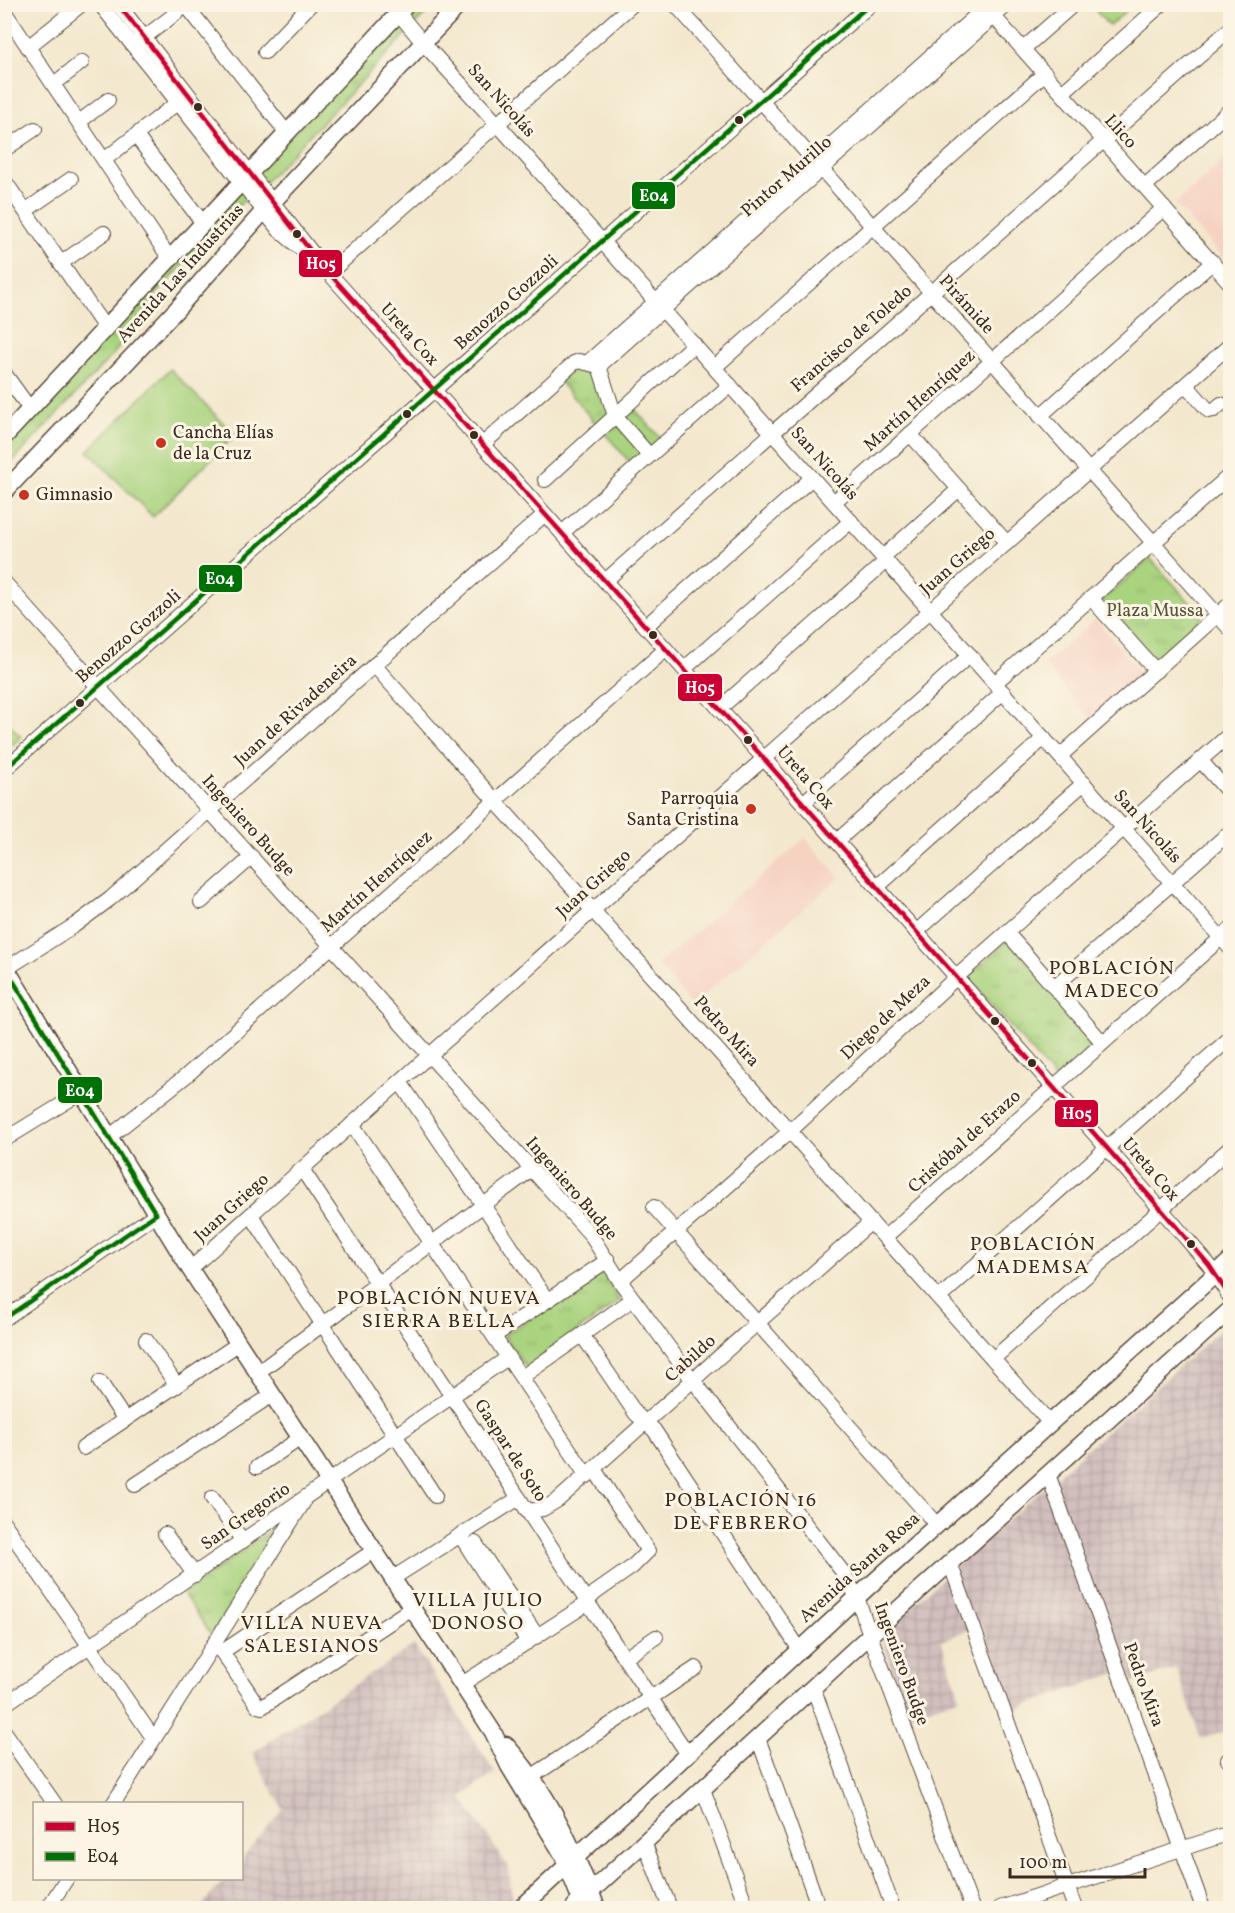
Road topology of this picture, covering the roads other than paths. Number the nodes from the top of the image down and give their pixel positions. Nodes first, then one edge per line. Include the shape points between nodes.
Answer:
1 (82, 4) edge
2 (99, 4) edge
3 (118, 4) edge
4 (311, 4) edge
5 (460, 4) edge
6 (633, 4) edge
7 (675, 4) edge
8 (870, 4) edge
9 (1008, 4) edge
10 (1074, 4) edge
11 (1162, 4) edge
12 (186, 5) edge
13 (399, 7) edge
14 (988, 8) edge
15 (4, 11) edge
16 (1230, 29) edge
17 (144, 38) junction
18 (424, 44) junction
19 (28, 47) junction
20 (133, 47) junction
21 (1023, 49) junction
22 (265, 52) dead end
23 (82, 62) dead end
24 (1045, 74) junction
25 (54, 84) junction
26 (1062, 93) junction
27 (189, 94) junction
28 (108, 100) dead end
29 (761, 102) junction
30 (177, 104) junction
31 (1230, 110) edge
32 (79, 123) junction
33 (498, 124) junction
34 (35, 129) dead end
35 (287, 133) junction
36 (136, 136) junction
37 (1104, 141) junction
38 (4, 150) edge
39 (104, 160) junction
40 (818, 165) junction
41 (244, 178) junction
42 (71, 179) dead end
43 (4, 180) edge
44 (1145, 186) junction
45 (268, 207) junction
46 (1164, 208) junction
47 (25, 211) junction
48 (203, 223) junction
49 (873, 227) junction
50 (104, 233) dead end
51 (603, 242) junction
52 (170, 259) junction
53 (1213, 262) junction
54 (60, 263) junction
55 (325, 268) junction
56 (1230, 283) edge
57 (932, 293) junction
58 (659, 305) junction
59 (105, 328) junction
60 (694, 344) junction
61 (1230, 345) edge
62 (992, 361) junction
63 (593, 365) junction
64 (715, 368) junction
65 (4, 373) edge
66 (1186, 385) junction
67 (732, 388) junction
68 (435, 391) junction
69 (1221, 404) dead end
70 (30, 410) junction
71 (614, 414) junction
72 (1040, 416) junction
73 (773, 433) junction
74 (910, 434) junction
75 (4, 436) edge
76 (483, 444) junction
77 (649, 455) junction
78 (1089, 470) junction
79 (1230, 475) edge
80 (542, 477) dead end
81 (812, 478) junction
82 (959, 489) junction
83 (4, 492) edge
84 (834, 502) junction
85 (545, 514) junction
86 (851, 521) junction
87 (565, 536) junction
88 (1007, 543) junction
89 (1154, 543) junction
90 (886, 561) junction
91 (4, 582) edge
92 (605, 582) junction
93 (1091, 598) junction
94 (1230, 604) edge
95 (930, 611) junction
96 (1218, 615) junction
97 (646, 626) junction
98 (1230, 629) edge
99 (666, 649) junction
100 (968, 653) junction
101 (374, 665) junction
102 (684, 669) junction
103 (1156, 670) junction
104 (99, 687) junction
105 (999, 688) junction
106 (721, 711) junction
107 (1230, 734) edge
108 (1044, 738) junction
109 (1060, 756) junction
110 (764, 758) junction
111 (1200, 761) junction
112 (4, 770) edge
113 (1084, 783) junction
114 (1230, 794) edge
115 (495, 801) junction
116 (801, 801) junction
117 (210, 811) junction
118 (1124, 829) junction
119 (1230, 832) edge
120 (837, 841) junction
121 (252, 857) junction
122 (1173, 883) junction
123 (877, 887) junction
124 (201, 902) dead end
125 (593, 910) junction
126 (916, 932) junction
127 (1007, 933) junction
128 (1227, 939) edge
129 (332, 946) junction
130 (5, 968) edge
131 (957, 978) junction
132 (1054, 987) junction
133 (1230, 1038) edge
134 (1103, 1043) junction
135 (429, 1055) junction
136 (399, 1082) junction
137 (1053, 1087) junction
138 (82, 1092) junction
139 (352, 1124) junction
140 (790, 1131) junction
141 (109, 1137) junction
142 (4, 1140) edge
143 (1107, 1148) junction
144 (1230, 1148) edge
145 (302, 1169) junction
146 (532, 1169) junction
147 (483, 1205) junction
148 (654, 1208) dead end
149 (1161, 1210) junction
150 (156, 1214) junction
151 (251, 1215) junction
152 (871, 1222) junction
153 (676, 1232) junction
154 (885, 1237) junction
155 (432, 1243) junction
156 (608, 1260) junction
157 (1230, 1261) edge
158 (190, 1269) junction
159 (1216, 1274) junction
160 (620, 1281) junction
161 (378, 1284) junction
162 (1230, 1297) edge
163 (939, 1298) junction
164 (633, 1299) junction
165 (547, 1300) junction
166 (1230, 1310) edge
167 (4, 1319) edge
168 (323, 1324) junction
169 (756, 1324) junction
170 (582, 1335) junction
171 (494, 1336) junction
172 (146, 1340) dead end
173 (238, 1344) junction
174 (509, 1358) junction
175 (993, 1359) junction
176 (257, 1373) junction
177 (522, 1377) junction
178 (694, 1381) junction
179 (100, 1382) dead end
180 (177, 1386) junction
181 (272, 1395) junction
182 (452, 1396) junction
183 (125, 1420) junction
184 (646, 1423) junction
185 (1050, 1423) junction
186 (395, 1435) junction
187 (301, 1438) junction
188 (83, 1448) dead end
189 (257, 1467) dead end
190 (590, 1472) junction
191 (1048, 1474) junction
192 (328, 1480) junction
193 (135, 1485) dead end
194 (307, 1496) junction
195 (435, 1497) dead end
196 (212, 1498) dead end
197 (519, 1498) junction
198 (527, 1511) junction
199 (4, 1523) edge
200 (937, 1525) junction
201 (165, 1534) dead end
202 (460, 1535) junction
203 (243, 1541) junction
204 (475, 1544) dead end
205 (375, 1550) junction
206 (482, 1562) junction
207 (950, 1563) junction
208 (195, 1575) junction
209 (393, 1578) junction
210 (857, 1597) junction
211 (588, 1602) junction
212 (412, 1608) junction
213 (870, 1635) junction
214 (656, 1637) dead end
215 (533, 1639) junction
216 (90, 1647) junction
217 (218, 1649) junction
218 (800, 1650) junction
219 (625, 1658) junction
220 (696, 1668) dead end
221 (462, 1684) junction
222 (813, 1687) junction
223 (651, 1698) junction
224 (4, 1705) edge
225 (4, 1731) edge
226 (493, 1732) junction
227 (758, 1738) junction
228 (154, 1739) junction
229 (687, 1753) junction
230 (531, 1777) junction
231 (703, 1789) junction
232 (54, 1802) edge
233 (114, 1802) edge
234 (1230, 1833) edge
235 (644, 1842) junction
236 (1182, 1849) junction
237 (572, 1860) junction
238 (66, 1880) edge
239 (1067, 1886) junction
240 (582, 1902) edge
241 (48, 1908) edge
242 (521, 1908) edge
243 (597, 1908) edge
244 (670, 1908) edge
245 (747, 1908) edge
246 (819, 1908) edge
247 (893, 1908) edge
248 (972, 1908) edge
249 (1000, 1908) edge
250 (1074, 1908) edge
251 (1203, 1908) edge

1 - 19 street
2 - 20 street, Ureta Cox
3 - 17 street, Ureta Cox
4 - 22 street
5 - 18 main road, Avenida Las Industrias
6 - 33 street
7 - 29 street, Pirámide
8 - 29 street, Benozzo Gozzoli
9 - 14 street, Pintor Murillo
10 - 21 street
11 - 26 street
12 - 17 street
12 - 35 street
13 - 18 street, San Nicolás
13 - 35 main road, Avenida Las Industrias
14 - 21 street, Llico
14 - 40 street, Pintor Murillo
15 - 19 street
16 - 37 street, Francisco de Toledo
17 - 20 street
17 - 27 street, Ureta Cox
18 - 33 street, San Nicolás
18 - 45 main road, Avenida Las Industrias
19 - 25 street
20 - 30 street, Ureta Cox
21 - 24 street, Llico
23 - 25 street
24 - 26 street, Llico
24 - 49 street
25 - 32 street
26 - 37 street, Llico
27 - 30 street
27 - 41 street, Ureta Cox
28 - 32 street
29 - 40 street, Pirámide
29 - 51 street, Benozzo Gozzoli
30 - 36 street
30 - 41 street, Ureta Cox
31 - 44 street
32 - 39 street
33 - 51 street, San Nicolás
33 - 55 street
34 - 38 street
35 - 41 main road, Avenida Las Industrias
36 - 39 street
36 - 48 street
37 - 44 street, Llico
37 - 57 street, Francisco de Toledo
39 - 52 street
40 - 49 street, Pirámide
40 - 58 street, Pintor Murillo
41 - 45 street, Ureta Cox
41 - 48 main road, Avenida Las Industrias
42 - 47 street
43 - 47 street
44 - 46 street, Llico
45 - 55 street, Ureta Cox
45 - 83 main road, Avenida Las Industrias
46 - 53 street, Llico
46 - 62 street, Martín Henríquez
47 - 54 street
48 - 52 main road, Avenida Las Industrias
49 - 57 street, Pirámide
49 - 64 street
50 - 54 street
51 - 58 street, San Nicolás
51 - 68 street, Benozzo Gozzoli
52 - 59 main road, Avenida Las Industrias
53 - 56 street, Llico
53 - 72 street
54 - 59 street
55 - 68 street, Ureta Cox
57 - 62 street, Pirámide
57 - 73 street, Francisco de Toledo
58 - 60 street, San Nicolás
58 - 63 street, Pintor Murillo
59 - 70 main road, Avenida Las Industrias
60 - 64 street, San Nicolás
60 - 71 street
61 - 66 street, Juan Griego
62 - 72 street, Pirámide
62 - 74 street, Martín Henríquez
63 - 71 street
63 - 76 street, Pintor Murillo via 574,363
64 - 67 street, San Nicolás
65 - 70 street
66 - 69 street via 1209,411
66 - 78 street, Juan Griego
67 - 73 street, San Nicolás
67 - 77 street
67 - 87 street
68 - 76 street, Ureta Cox
68 - 104 street, Benozzo Gozzoli
70 - 75 main road, Avenida Las Industrias
71 - 77 street
71 - 80 street
72 - 78 street, Pirámide
73 - 81 street, San Nicolás
73 - 92 street, Francisco de Toledo
74 - 82 street
74 - 84 street, Martín Henríquez
76 - 85 street, Ureta Cox
77 - 87 street
78 - 88 street, Juan Griego
78 - 89 street, Pirámide
79 - 89 street
81 - 84 street, San Nicolás
81 - 97 street
82 - 88 street
82 - 90 street
84 - 86 street, San Nicolás
85 - 87 street, Ureta Cox
85 - 101 street, Juan de Rivadeneira
86 - 90 street, San Nicolás
86 - 102 street
87 - 92 street, Ureta Cox
88 - 95 street, Juan Griego
89 - 93 street
89 - 96 street, Pirámide
90 - 95 street, San Nicolás
90 - 106 street
91 - 104 street, Ingeniero Budge
92 - 97 street, Ureta Cox
93 - 103 street
93 - 105 street
94 - 96 street
95 - 100 street, San Nicolás
95 - 110 street, Juan Griego
96 - 98 street, Pirámide
96 - 103 street
97 - 99 street, Ureta Cox
99 - 102 street, Ureta Cox
99 - 115 street, Martín Henríquez
100 - 105 street, San Nicolás
100 - 116 street
101 - 115 street, Pedro Mira
101 - 117 street, Juan de Rivadeneira
102 - 106 street, Ureta Cox
103 - 109 street
104 - 112 street, Benozzo Gozzoli
104 - 117 street, Ingeniero Budge
105 - 108 street, San Nicolás
105 - 120 street
106 - 110 street, Ureta Cox
107 - 111 street, Diego de Meza
108 - 109 street, San Nicolás
108 - 123 street
109 - 113 street, San Nicolás
110 - 116 street, Ureta Cox
110 - 125 street, Juan Griego
111 - 114 street
111 - 118 street, Diego de Meza
113 - 118 street, San Nicolás
113 - 126 street
115 - 125 street, Pedro Mira
115 - 129 street, Martín Henríquez
116 - 120 street, Ureta Cox
117 - 121 street, Ingeniero Budge
117 - 130 street, Juan de Rivadeneira via 98,909
118 - 122 street, San Nicolás
118 - 127 street, Diego de Meza
119 - 122 street
120 - 123 street, Ureta Cox
121 - 124 street
121 - 129 street, Ingeniero Budge
122 - 128 street, San Nicolás
122 - 132 street
123 - 126 street, Ureta Cox
125 - 135 street, Juan Griego
125 - 140 street, Pedro Mira
126 - 131 street, Ureta Cox
127 - 131 street, Diego de Meza
127 - 132 street
128 - 134 street, Cristóbal de Erazo
129 - 135 street, Ingeniero Budge
129 - 141 street, Martín Henríquez via 172,1088
130 - 138 main road
131 - 137 street, Ureta Cox
131 - 140 street, Diego de Meza
132 - 134 street
133 - 143 street
134 - 137 street, Cristóbal de Erazo
135 - 136 street, Juan Griego
135 - 146 street, Ingeniero Budge
136 - 139 street, Juan Griego
136 - 147 street
137 - 143 street, Ureta Cox
137 - 154 street, Cristóbal de Erazo
138 - 141 main road
138 - 142 street
139 - 145 street, Juan Griego
139 - 155 street
140 - 152 street, Pedro Mira
140 - 153 street, Diego de Meza
141 - 150 main road
143 - 149 street, Ureta Cox
143 - 163 street
144 - 149 street
145 - 151 street, Juan Griego
145 - 161 street, Gaspar de Soto
146 - 147 street
146 - 156 street, Ingeniero Budge
147 - 155 street
147 - 165 street
148 - 153 street
149 - 159 street, Ureta Cox
149 - 175 street
150 - 158 main road
150 - 167 street
151 - 158 street, Juan Griego
151 - 168 street
152 - 154 street, Pedro Mira
152 - 169 street, Cabildo
153 - 160 street, Diego de Meza
153 - 169 street
154 - 163 street, Pedro Mira
155 - 161 street
155 - 171 street
156 - 160 street, Ingeniero Budge
156 - 165 street
157 - 159 main road, Avenida Santa Rosa
158 - 173 main road
159 - 162 street, Ureta Cox
159 - 185 main road, Avenida Santa Rosa
160 - 164 street, Ingeniero Budge
161 - 168 street
161 - 182 street, Gaspar de Soto
163 - 175 street, Pedro Mira
164 - 170 street
164 - 178 street, Ingeniero Budge
165 - 171 street
166 - 191 main road
168 - 176 street
168 - 186 street
169 - 178 street, Cabildo
169 - 200 street
170 - 177 street
170 - 184 street
171 - 174 street
172 - 180 street
173 - 176 main road
173 - 180 street
174 - 177 street
174 - 182 street, San Gregorio
175 - 185 street, Pedro Mira
176 - 181 main road
177 - 190 street
178 - 184 street, Cabildo
178 - 210 street, Ingeniero Budge via 834,1561
179 - 183 street
180 - 183 street
181 - 187 main road
181 - 193 street
182 - 186 street, San Gregorio
182 - 197 street, Gaspar de Soto
183 - 188 street
184 - 190 street, Cabildo
184 - 218 street
185 - 200 main road, Avenida Santa Rosa
186 - 192 street, San Gregorio
186 - 195 street
187 - 189 street
187 - 192 main road
190 - 198 street, Cabildo via 554,1504
190 - 211 street via 648,1551
191 - 207 main road
191 - 236 street, Pedro Mira
192 - 194 street, San Gregorio
192 - 205 main road
194 - 203 street, San Gregorio
194 - 217 street
196 - 203 street
197 - 198 street, Gaspar de Soto
197 - 202 street
198 - 211 street, Gaspar de Soto
199 - 216 street
200 - 210 main road, Avenida Santa Rosa
201 - 208 street
202 - 206 street
202 - 209 street
203 - 208 street, San Gregorio
204 - 206 street
205 - 209 main road
205 - 217 street
206 - 215 street
207 - 213 main road
207 - 239 street
208 - 216 street, San Gregorio
209 - 212 main road
210 - 213 street, Ingeniero Budge
210 - 218 main road, Avenida Santa Rosa
211 - 215 street
211 - 219 street, Gaspar de Soto
212 - 217 street via 262,1707
212 - 221 main road
213 - 222 main road
213 - 248 street, Ingeniero Budge
214 - 219 street
215 - 221 street
216 - 224 street, San Gregorio
216 - 228 street
217 - 228 street
218 - 229 main road, Avenida Santa Rosa
219 - 223 street, Gaspar de Soto
220 - 223 street
221 - 226 main road
222 - 227 main road
222 - 247 street
223 - 229 street, Gaspar de Soto
223 - 230 street
225 - 232 street
226 - 230 main road
226 - 237 main road via 509,1766
227 - 231 main road
227 - 246 street
228 - 233 street
229 - 237 main road, Avenida Santa Rosa
230 - 237 main road via 558,1818
231 - 235 main road
231 - 245 street
234 - 236 street
235 - 240 main road
235 - 244 street
236 - 239 street
236 - 251 street, Pedro Mira
237 - 240 main road
237 - 242 main road, Avenida Santa Rosa
238 - 241 street
239 - 249 street
239 - 250 street
240 - 243 main road

